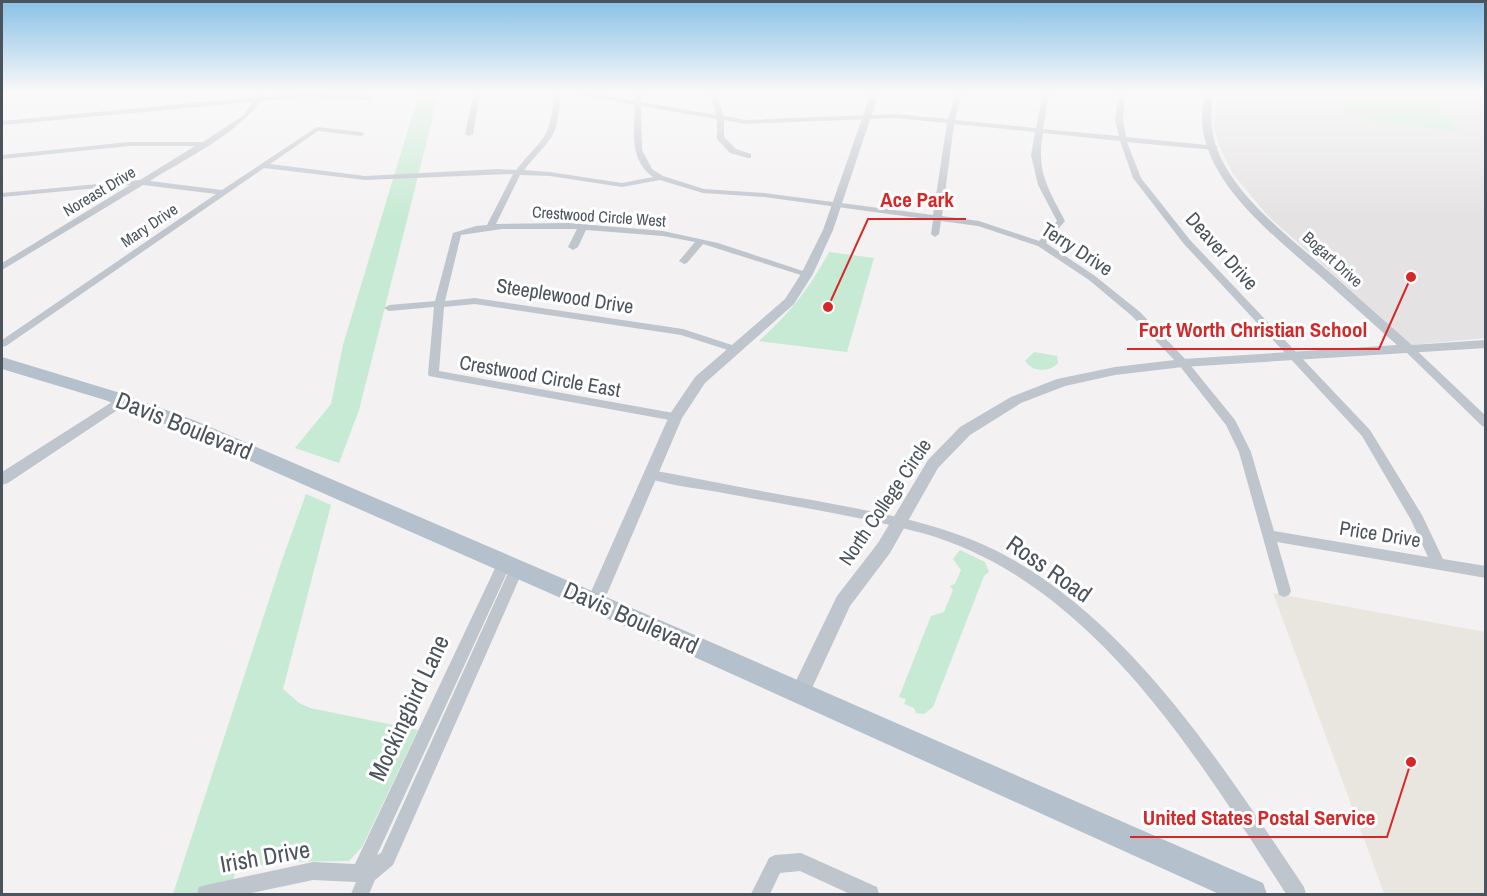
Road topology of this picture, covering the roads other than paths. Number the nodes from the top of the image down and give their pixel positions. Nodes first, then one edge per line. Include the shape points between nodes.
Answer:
1 (219, 135) edge
2 (309, 135) edge
3 (551, 135) edge
4 (639, 135) edge
5 (720, 135) edge
6 (860, 135) edge
7 (949, 135) edge
8 (1037, 135) edge
9 (1083, 135) edge
10 (1122, 135) edge
11 (1210, 135) edge
12 (1123, 139) junction
13 (206, 144) junction
14 (1214, 148) junction
15 (748, 156) dead end
16 (2, 157) edge
17 (263, 166) junction
18 (519, 171) junction
19 (660, 178) junction
20 (142, 183) junction
21 (222, 193) junction
22 (2, 195) edge
23 (835, 204) junction
24 (938, 217) junction
25 (491, 226) junction
26 (582, 228) junction
27 (935, 234) dead end
28 (700, 241) junction
29 (1041, 244) junction
30 (573, 247) dead end
31 (684, 261) dead end
32 (4, 264) edge
33 (807, 274) junction
34 (439, 303) junction
35 (389, 309) dead end
36 (2, 344) edge
37 (1485, 344) edge
38 (734, 348) junction
39 (1409, 349) junction
40 (1295, 356) junction
41 (2, 363) edge
42 (1184, 363) junction
43 (123, 400) junction
44 (675, 417) junction
45 (1485, 423) edge
46 (651, 475) junction
47 (2, 479) edge
48 (897, 522) junction
49 (1268, 535) junction
50 (1438, 563) junction
51 (511, 565) junction
52 (1485, 572) edge
53 (1284, 591) dead end
54 (595, 603) junction
55 (800, 693) junction
56 (369, 874) junction
57 (206, 894) edge
58 (360, 894) edge
59 (760, 894) edge
60 (870, 894) edge
61 (1250, 894) edge
62 (1297, 894) edge

1 - 13 street, Noreast Drive
2 - 17 street, Mary Drive
3 - 18 street
4 - 19 street via 638,150 649,170
5 - 15 street via 733,151
6 - 23 street
7 - 24 street
8 - 29 street via 1035,155 1042,185 1060,221
9 - 12 street
10 - 12 street, Deaver Drive
11 - 14 street, Bogart Drive
12 - 14 street
12 - 40 street, Deaver Drive via 1137,178 1186,242
13 - 16 street via 129,144
13 - 20 street, Noreast Drive
14 - 39 street, Bogart Drive via 1232,182 1274,229
17 - 18 street via 365,178
17 - 21 street, Mary Drive
18 - 19 street via 622,185
18 - 25 street
19 - 23 street, Terry Drive via 703,191
20 - 21 street
20 - 22 street
20 - 32 street, Noreast Drive
21 - 36 street, Mary Drive
23 - 24 street, Terry Drive
23 - 33 street via 828,230
24 - 27 street
24 - 29 street, Terry Drive via 980,224
25 - 26 street, Crestwood Circle West
25 - 34 street, Crestwood Circle West via 460,232 454,237
26 - 28 street, Crestwood Circle West
26 - 30 street
28 - 31 street
28 - 33 street, Crestwood Circle West
29 - 42 street, Terry Drive via 1116,298
33 - 38 street via 790,301
34 - 35 street, Steeplewood Drive
34 - 38 street, Steeplewood Drive via 475,301 548,311 683,332
34 - 44 street, Crestwood Circle East via 434,374
37 - 39 street, North College Circle
38 - 44 street via 700,380
39 - 40 street, North College Circle
39 - 45 street, Bogart Drive
40 - 42 street, North College Circle
40 - 50 street, Deaver Drive via 1366,433
41 - 43 main road, Davis Boulevard
42 - 48 street, North College Circle via 1100,373 1062,382 983,418 948,446
42 - 49 street, Terry Drive via 1225,414 1245,452
43 - 47 street
43 - 51 main road, Davis Boulevard
44 - 46 street
46 - 48 street, Ross Road
46 - 54 street
48 - 55 street, North College Circle via 884,549 843,601
48 - 62 street, Ross Road via 986,552 1068,607 1131,666 1183,731 1220,778
49 - 50 street, Price Drive
49 - 53 street, Terry Drive
50 - 52 street, Price Drive
51 - 54 main road, Davis Boulevard
51 - 56 street, Mockingbird Lane via 387,859
54 - 55 main road, Davis Boulevard
55 - 61 main road, Davis Boulevard
56 - 57 street, Irish Drive via 313,871
56 - 58 street, Mockingbird Lane
59 - 60 street via 775,864 801,862

